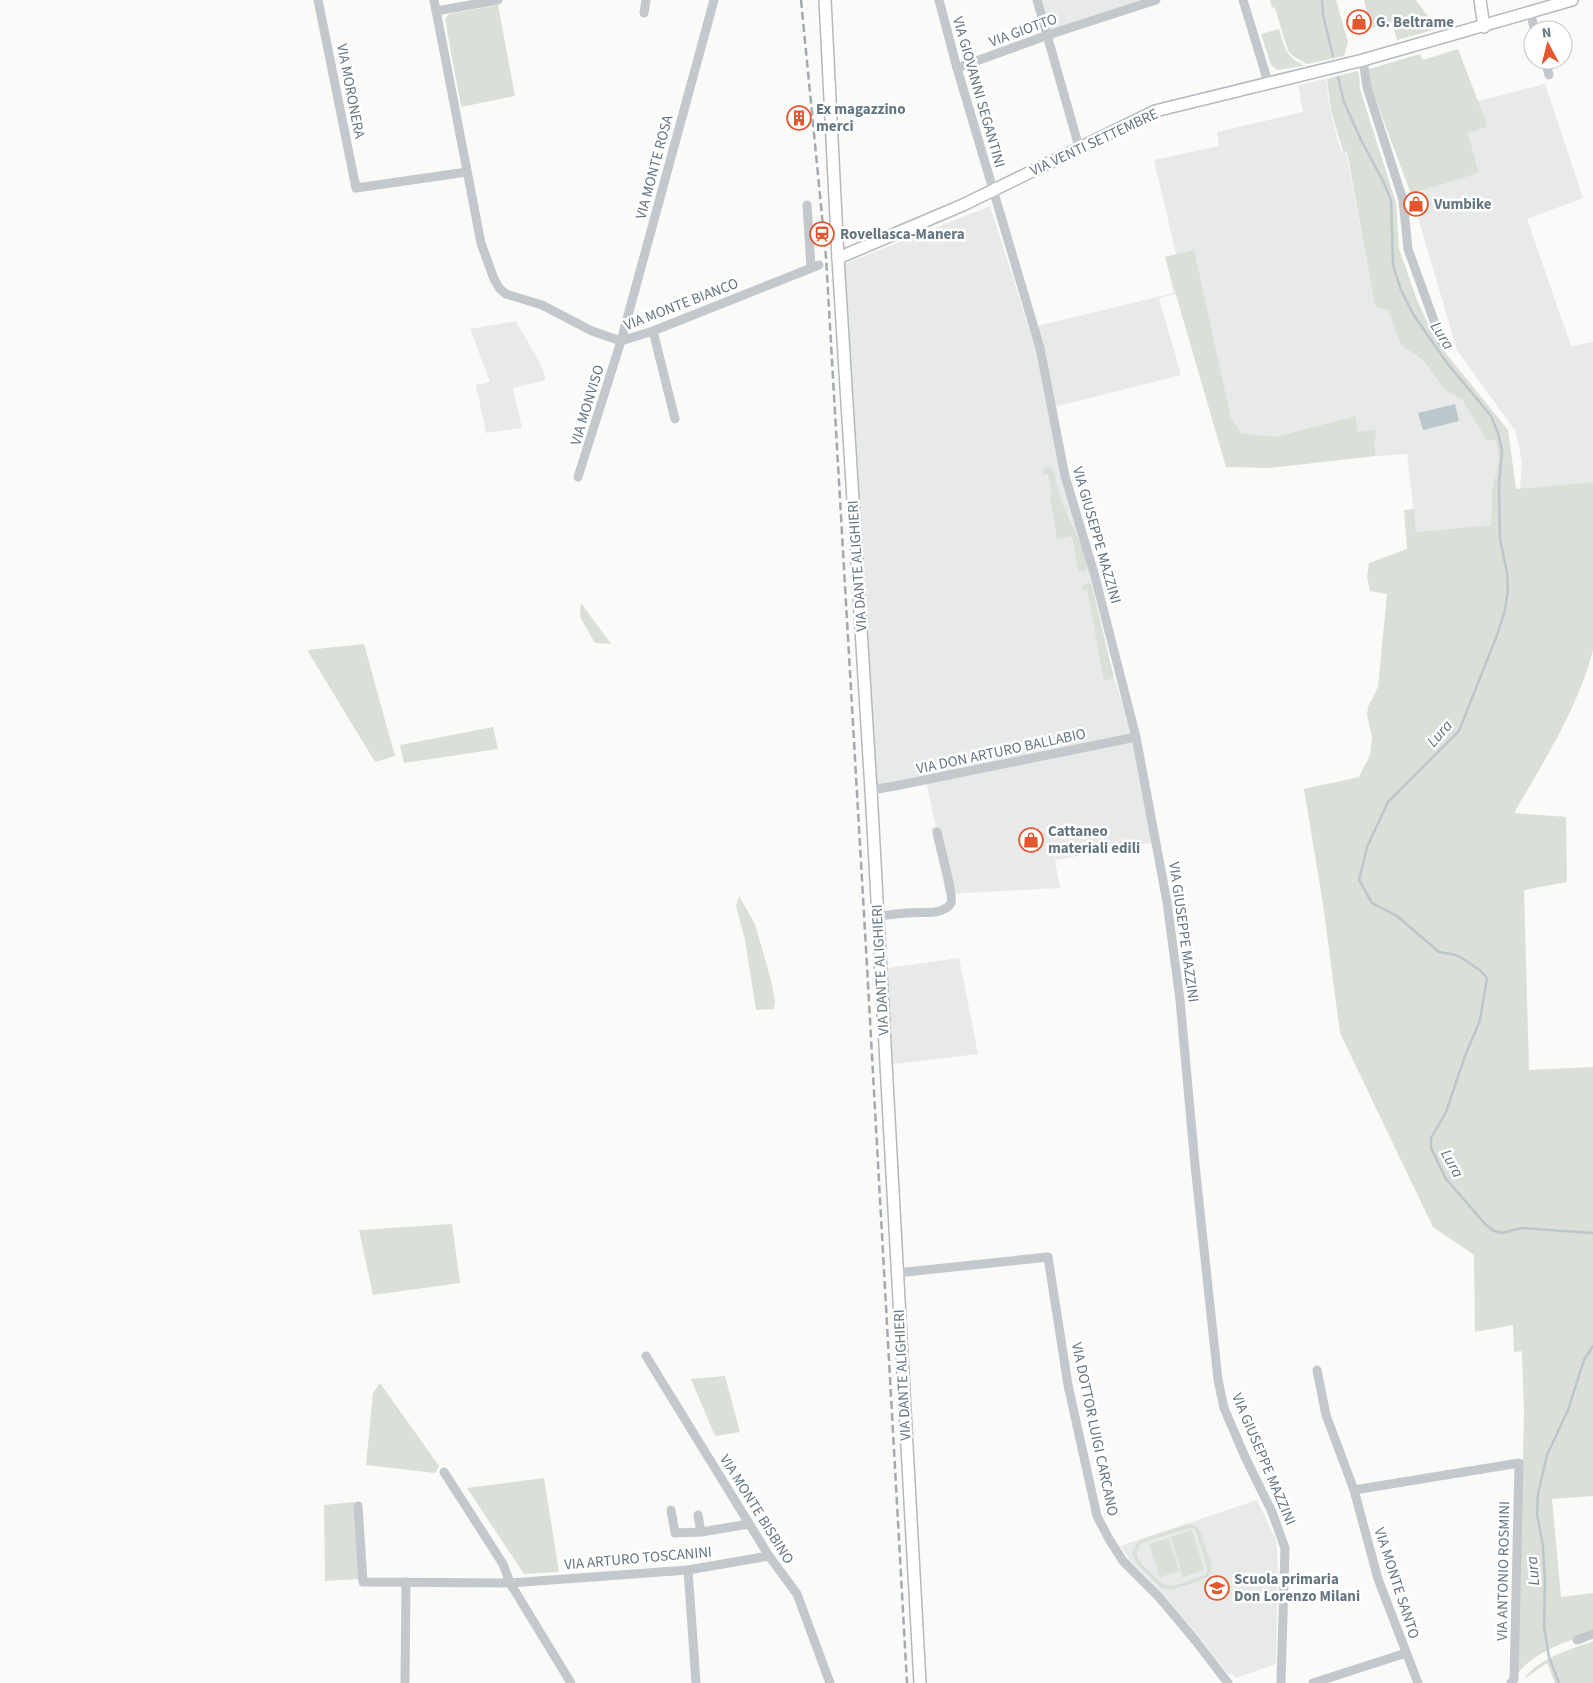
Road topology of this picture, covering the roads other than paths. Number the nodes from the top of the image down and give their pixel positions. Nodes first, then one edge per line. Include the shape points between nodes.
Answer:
1 (318, 0) edge
2 (434, 0) edge
3 (498, 0) edge
4 (646, 0) edge
5 (714, 0) edge
6 (825, 0) edge
7 (939, 0) edge
8 (1037, 0) edge
9 (1156, 0) edge
10 (1243, 0) edge
11 (1480, 0) edge
12 (1572, 0) edge
13 (436, 12) junction
14 (644, 13) dead end
15 (1530, 13) junction
16 (1532, 20) edge
17 (1484, 27) junction
18 (1048, 35) junction
19 (1363, 60) junction
20 (957, 68) junction
21 (1547, 70) edge
22 (1549, 75) dead end
23 (1268, 82) junction
24 (1078, 148) junction
25 (467, 172) junction
26 (993, 190) junction
27 (807, 205) dead end
28 (838, 258) junction
29 (653, 331) junction
30 (621, 341) junction
31 (1442, 343) dead end
32 (674, 419) dead end
33 (578, 477) dead end
34 (1136, 737) junction
35 (871, 790) junction
36 (937, 832) dead end
37 (877, 917) junction
38 (896, 1273) junction
39 (646, 1356) dead end
40 (1317, 1370) dead end
41 (444, 1472) dead end
42 (1354, 1490) junction
43 (358, 1506) dead end
44 (671, 1510) dead end
45 (698, 1515) dead end
46 (749, 1524) junction
47 (701, 1532) junction
48 (769, 1556) junction
49 (688, 1570) junction
50 (406, 1582) junction
51 (510, 1582) junction
52 (1593, 1634) edge
53 (1577, 1640) dead end
54 (1406, 1653) junction
55 (1512, 1681) edge
56 (1316, 1682) edge
57 (405, 1683) edge
58 (571, 1683) edge
59 (696, 1683) edge
60 (830, 1683) edge
61 (920, 1683) edge
62 (1228, 1683) edge
63 (1281, 1683) edge
64 (1418, 1683) edge

1 - 25 street, VIA MORONERA via 356,188
2 - 13 street, VIA MONTE BIANCO
3 - 13 street
4 - 14 street
5 - 30 street, VIA MONTE ROSA
6 - 28 street, VIA DANTE ALIGHIERI
7 - 20 street, VIA GIOVANNI SEGANTINI
8 - 18 street
9 - 18 street, VIA GIOTTO
10 - 23 street
11 - 17 street
12 - 15 street, VIA VENTI SETTEMBRE
13 - 25 street, VIA MONTE BIANCO
15 - 16 street
15 - 17 street, VIA VENTI SETTEMBRE
17 - 19 street, VIA VENTI SETTEMBRE
18 - 20 street, VIA GIOTTO
18 - 24 street
19 - 23 street, VIA VENTI SETTEMBRE
19 - 31 street via 1367,87 1403,200 1408,249
20 - 26 street, VIA GIOVANNI SEGANTINI
21 - 22 street
23 - 24 street, VIA VENTI SETTEMBRE via 1155,111
24 - 26 street, VIA VENTI SETTEMBRE
25 - 30 street, VIA MONTE BIANCO via 485,256 500,289
26 - 28 street, VIA VENTI SETTEMBRE via 963,206
26 - 34 street, VIA GIUSEPPE MAZZINI via 1040,348 1065,476 1095,576
27 - 29 street, VIA MONTE BIANCO via 815,267
28 - 35 street, VIA DANTE ALIGHIERI
29 - 30 street, VIA MONTE BIANCO
29 - 32 street
30 - 33 street, VIA MONVISO
34 - 35 street, VIA DON ARTURO BALLABIO
34 - 63 street, VIA GIUSEPPE MAZZINI via 1166,893 1176,971 1218,1380 1224,1408 1285,1548
35 - 37 street, VIA DANTE ALIGHIERI
36 - 37 street via 951,903 937,911
37 - 38 street, VIA DANTE ALIGHIERI
38 - 61 street, VIA DANTE ALIGHIERI
38 - 62 street, VIA DOTTOR LUIGI CARCANO via 1048,1257 1068,1385 1097,1516 1123,1561 1196,1640
39 - 46 street, VIA MONTE BISBINO
40 - 42 street, VIA MONTE SANTO via 1326,1415
41 - 51 street via 503,1564
42 - 54 street, VIA MONTE SANTO via 1378,1579
42 - 55 street, VIA ANTONIO ROSMINI via 1518,1463
43 - 50 street, VIA ARTURO TOSCANINI via 363,1582
44 - 47 street via 675,1533
45 - 47 street
46 - 47 street
46 - 48 street, VIA MONTE BISBINO
48 - 49 street, VIA ARTURO TOSCANINI
48 - 60 street, VIA MONTE BISBINO via 797,1594
49 - 51 street, VIA ARTURO TOSCANINI
49 - 59 street
50 - 51 street, VIA ARTURO TOSCANINI
50 - 57 street
51 - 58 street
52 - 53 street
54 - 56 street
54 - 64 street, VIA MONTE SANTO

